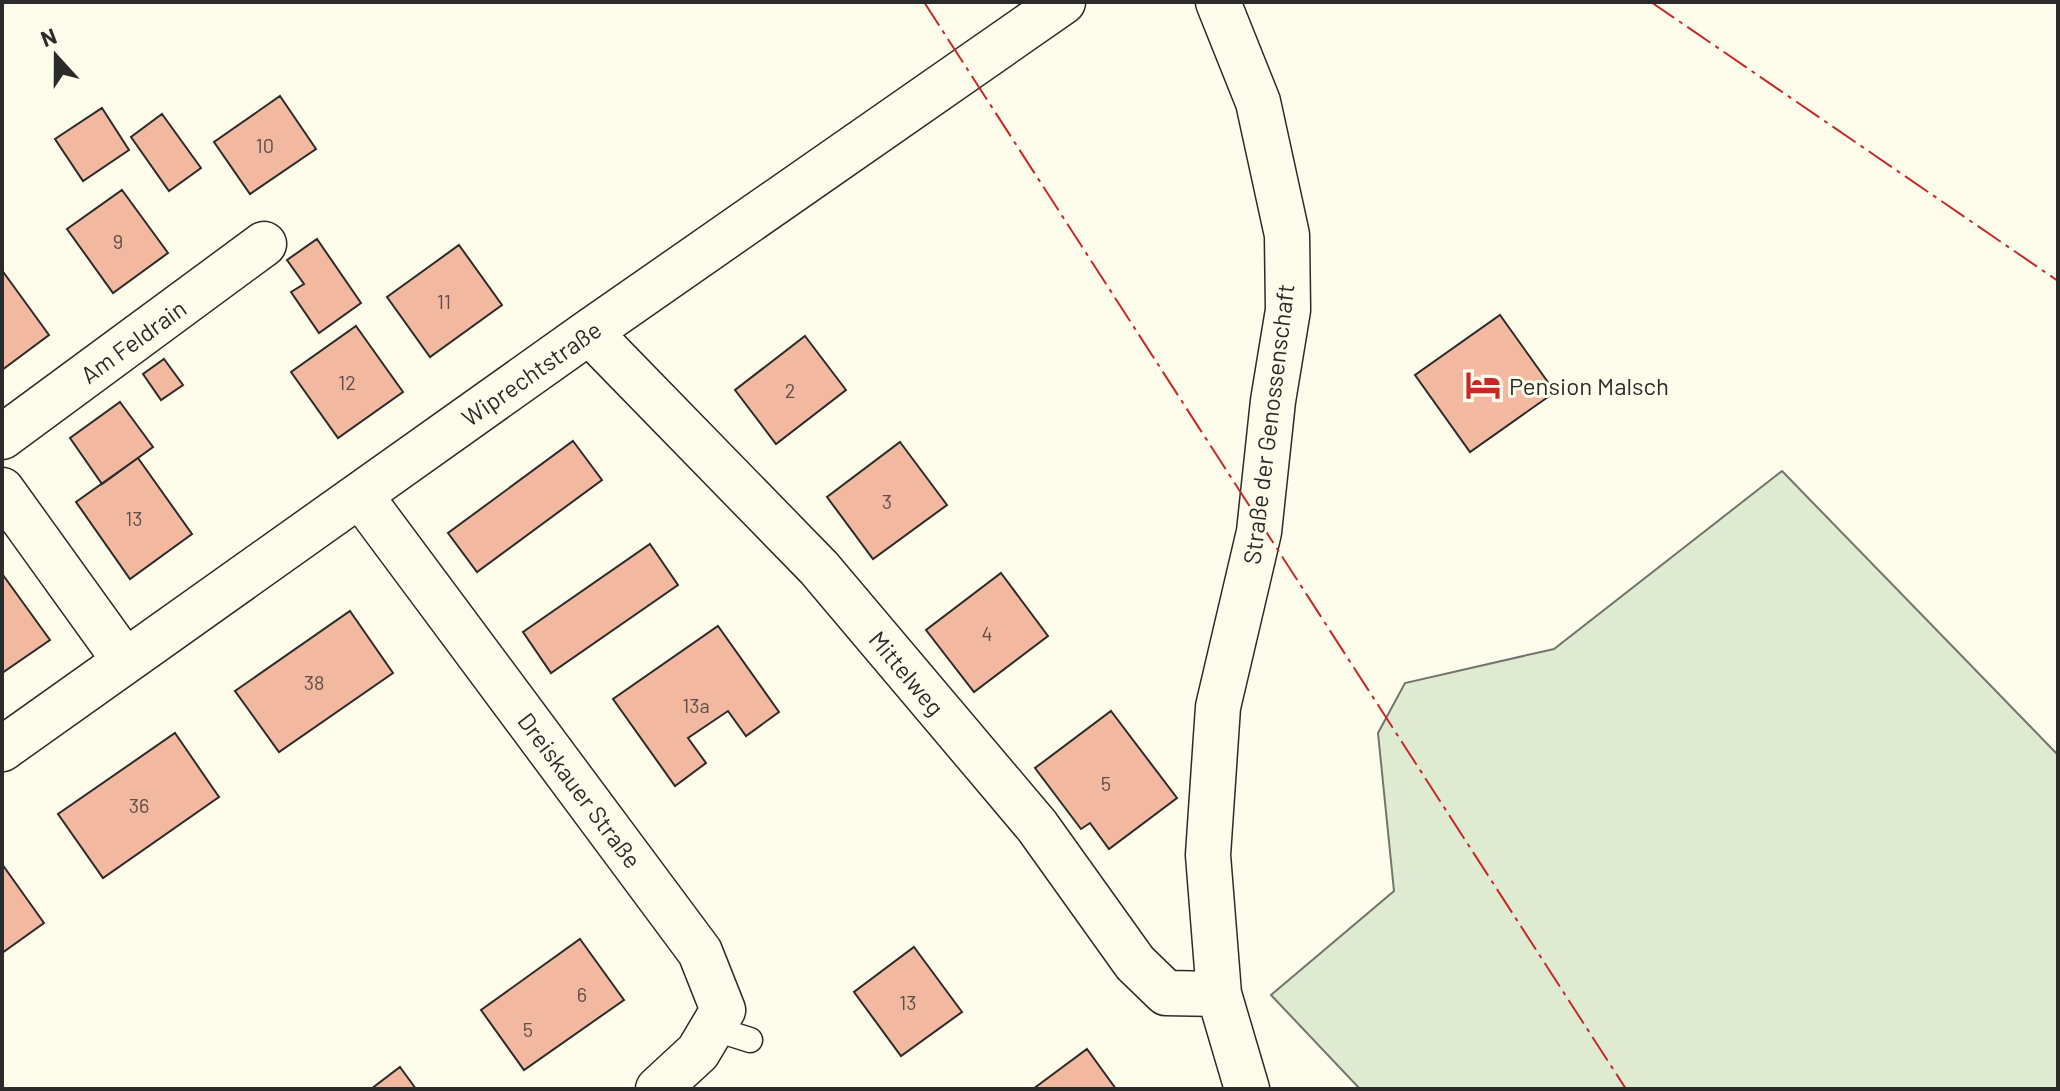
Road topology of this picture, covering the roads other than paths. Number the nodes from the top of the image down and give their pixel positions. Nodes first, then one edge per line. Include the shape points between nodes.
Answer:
1 (1063, 2) edge
2 (1218, 2) edge
3 (264, 244) dead end
4 (589, 332) junction
5 (2, 437) edge
6 (2, 490) edge
7 (360, 495) junction
8 (125, 661) junction
9 (2, 749) edge
10 (1219, 994) junction
11 (658, 1089) edge
12 (1247, 1089) edge

1 - 4 street, Wiprechtstraße
2 - 10 street, Straße der Genossenschaft via 1258,102 1287,235 1288,310 1259,532 1218,707 1208,855
3 - 5 street, Am Feldrain
4 - 7 street, Wiprechtstraße
4 - 10 street, Mittelweg via 819,568 1037,826 1135,963 1166,993
6 - 8 street
7 - 8 street, Wiprechtstraße
7 - 11 street, Dreiskauer Straße via 700,952 731,1034 698,1052
8 - 9 street, Wiprechtstraße
10 - 12 street, Straße der Genossenschaft

